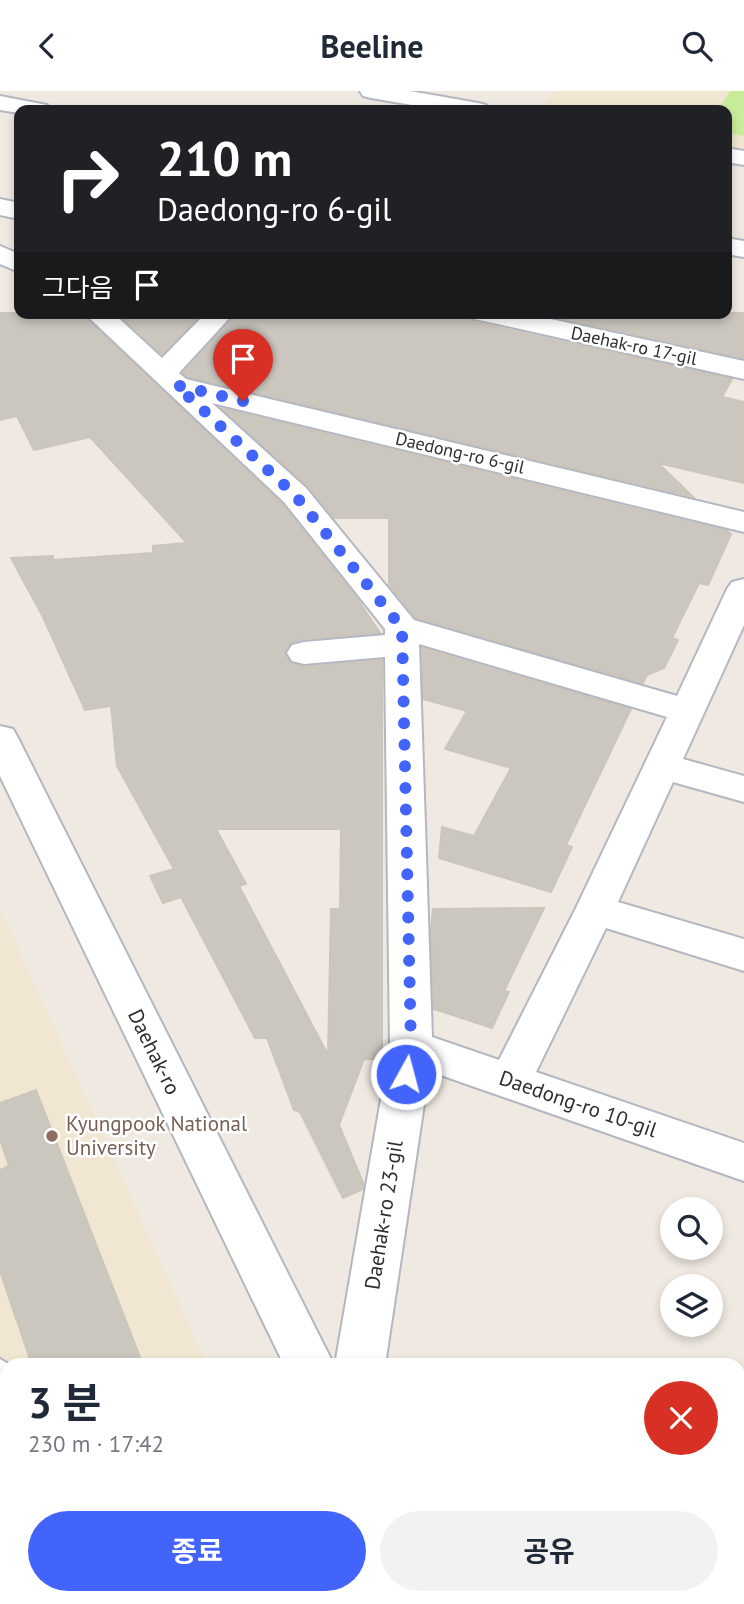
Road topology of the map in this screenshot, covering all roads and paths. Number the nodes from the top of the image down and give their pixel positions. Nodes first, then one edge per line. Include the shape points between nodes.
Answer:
1 (371, 91) edge
2 (422, 101) edge
3 (447, 105) edge
4 (104, 319) edge
5 (216, 319) edge
6 (511, 319) edge
7 (744, 370) edge
8 (169, 379) junction
9 (53, 417) dead end
10 (79, 423) dead end
11 (744, 521) edge
12 (744, 589) edge
13 (402, 636) junction
14 (304, 653) dead end
15 (688, 711) junction
16 (0, 738) edge
17 (662, 766) junction
18 (744, 789) edge
19 (595, 910) junction
20 (744, 955) edge
21 (411, 1047) junction
22 (511, 1080) junction
23 (744, 1162) edge
24 (306, 1358) edge
25 (361, 1358) edge

1 - 2 street
2 - 3 street
4 - 8 street
5 - 8 street
6 - 7 street, Daehak-ro 17-gil
8 - 11 street, Daedong-ro 6-gil
8 - 13 street via 295,495
9 - 10 path
12 - 15 street
13 - 14 street
13 - 15 street via 555,672
13 - 21 street, Daehak-ro 23-gil
15 - 17 street
16 - 24 street, Daehak-ro
17 - 18 street
17 - 19 street
19 - 20 street
19 - 22 street
21 - 22 street, Daedong-ro 10-gil
21 - 25 street, Daehak-ro 23-gil
22 - 23 street, Daedong-ro 10-gil

